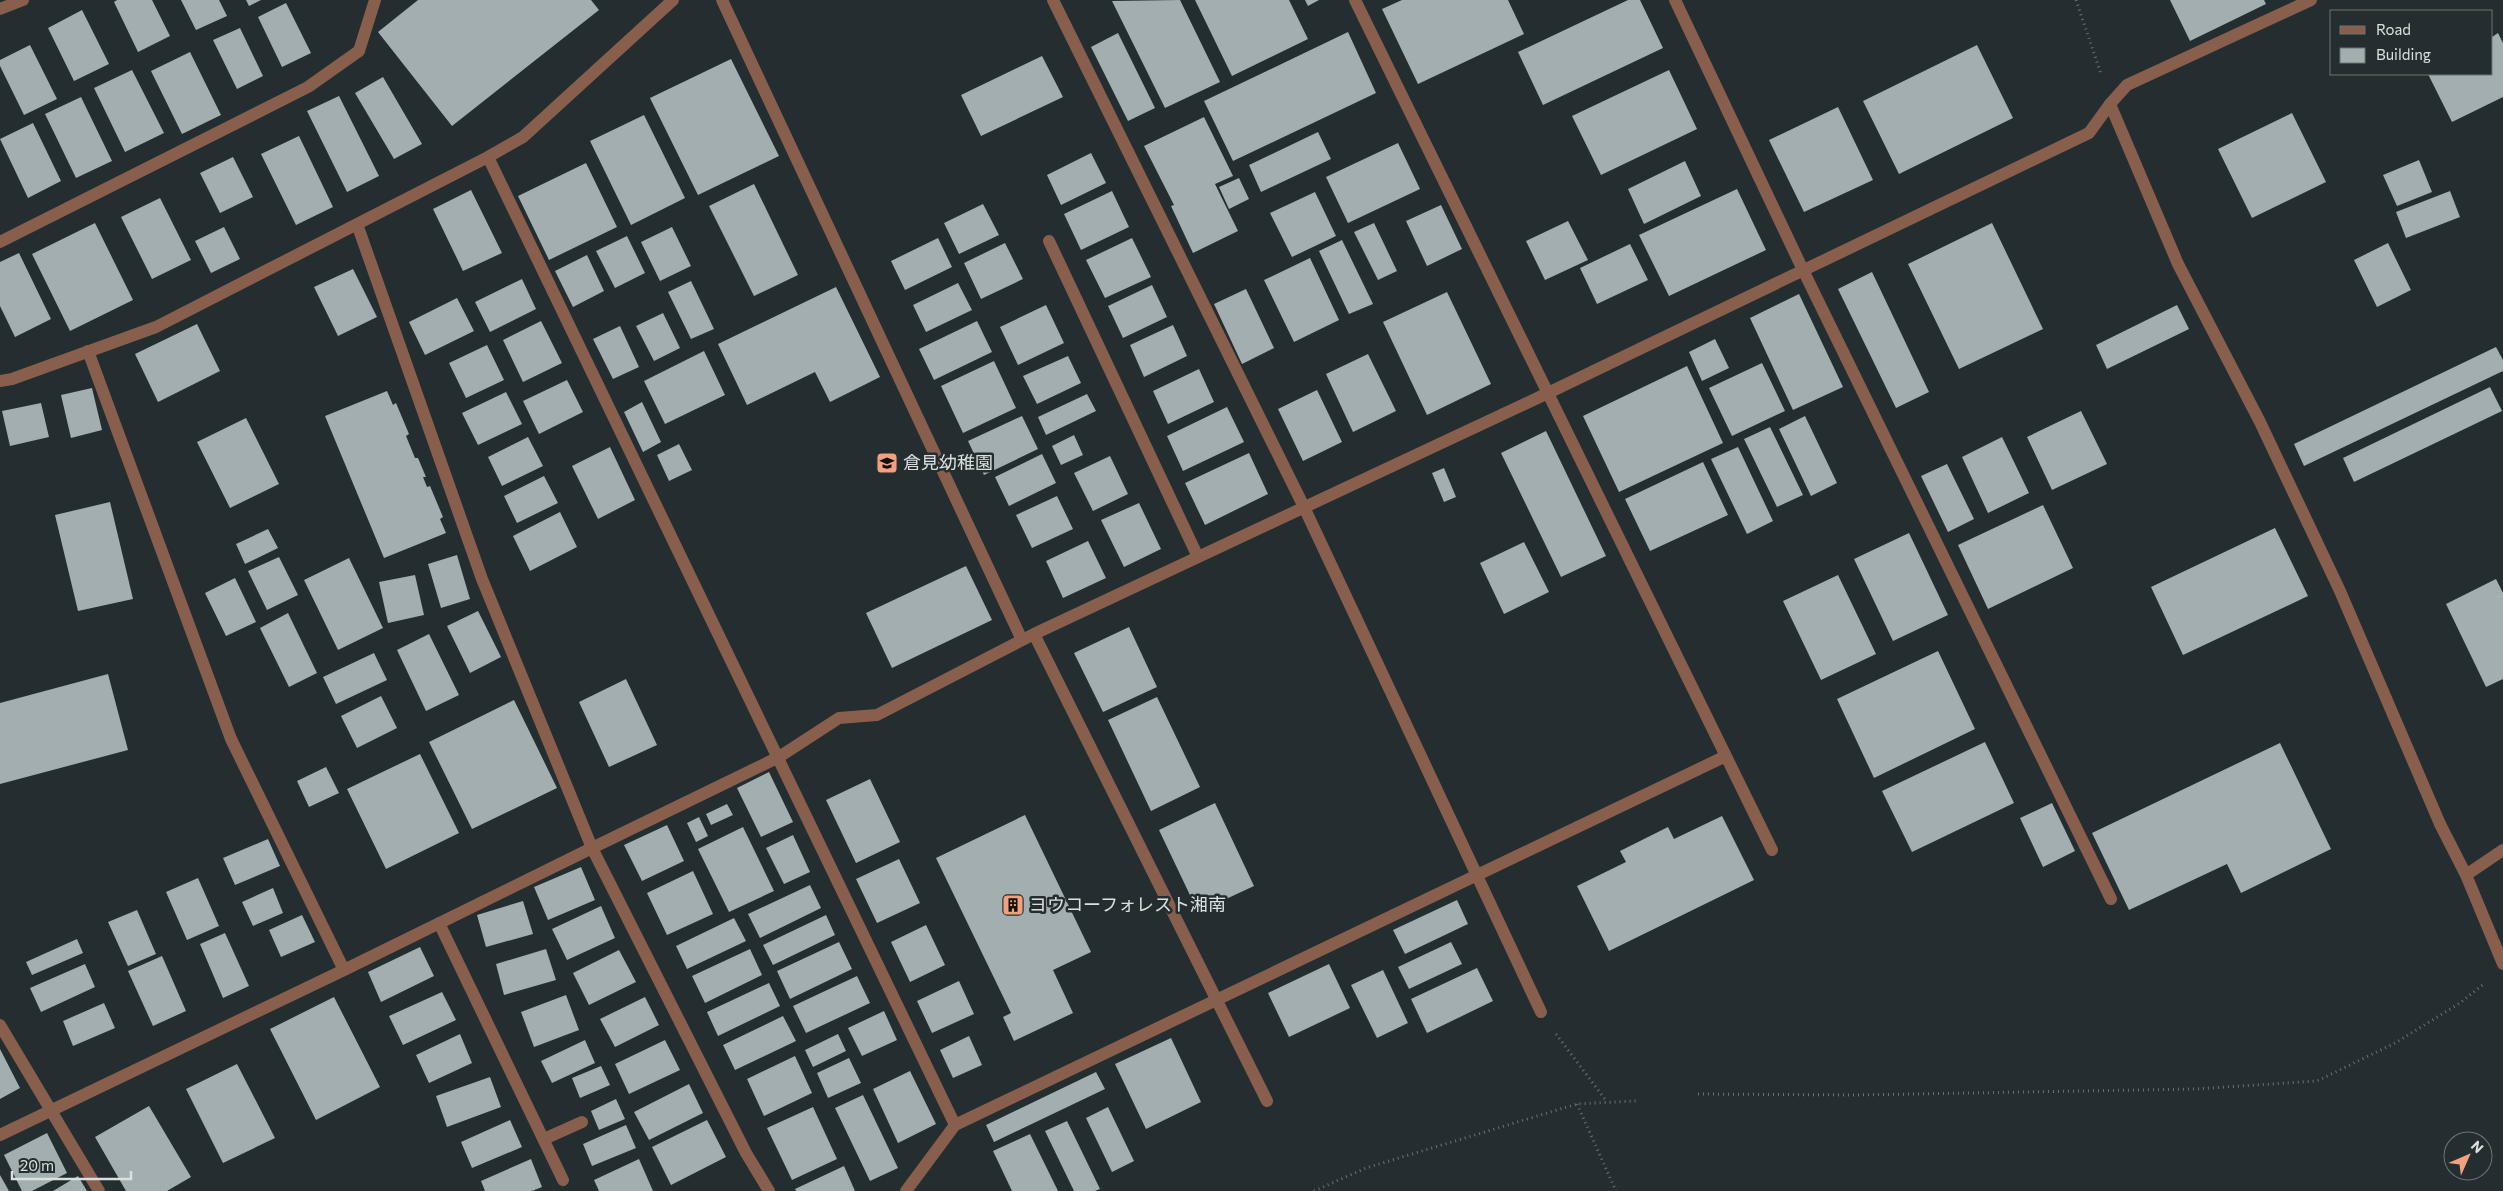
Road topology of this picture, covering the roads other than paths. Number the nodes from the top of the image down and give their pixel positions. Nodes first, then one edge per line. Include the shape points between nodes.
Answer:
1 (23, 0) edge
2 (374, 0) edge
3 (673, 0) edge
4 (722, 0) edge
5 (1052, 0) edge
6 (1355, 0) edge
7 (1675, 0) edge
8 (2311, 0) edge
9 (0, 9) edge
10 (2110, 104) junction
11 (488, 157) junction
12 (357, 224) junction
13 (1049, 241) dead end
14 (0, 242) edge
15 (1803, 270) junction
16 (88, 352) junction
17 (0, 381) edge
18 (1548, 393) junction
19 (1304, 507) junction
20 (1198, 557) junction
21 (1028, 637) junction
22 (1726, 756) junction
23 (779, 757) junction
24 (592, 848) junction
25 (1772, 850) dead end
26 (2503, 850) edge
27 (2466, 875) junction
28 (1477, 876) junction
29 (2111, 899) dead end
30 (439, 923) junction
31 (2503, 964) edge
32 (344, 970) junction
33 (1216, 998) junction
34 (1541, 1012) road end
35 (0, 1025) edge
36 (1267, 1101) dead end
37 (52, 1109) junction
38 (582, 1122) dead end
39 (955, 1125) junction
40 (0, 1136) edge
41 (544, 1139) junction
42 (563, 1180) dead end
43 (99, 1191) edge
44 (769, 1191) edge
45 (906, 1191) edge

1 - 9 street
2 - 14 street via 359,51 308,87
3 - 11 street via 523,136
4 - 21 street
5 - 19 street
6 - 18 street
7 - 15 street
8 - 10 street via 2127,85
10 - 15 street via 2089,132
10 - 27 street via 2178,264 2260,422 2340,591 2440,824
11 - 12 street
11 - 23 street
12 - 16 street via 156,327
12 - 24 street via 482,580
13 - 20 street
15 - 18 street
15 - 29 street
16 - 17 street
16 - 32 street via 232,738
18 - 19 street
18 - 22 street
19 - 20 street
19 - 28 street
20 - 21 street
21 - 23 street via 876,715 839,718
21 - 33 street
22 - 25 street
22 - 28 street
23 - 24 street
23 - 39 street
24 - 30 street
24 - 44 street via 746,1152
26 - 27 street
27 - 31 street
28 - 33 street
28 - 34 street
30 - 32 street
30 - 41 street
32 - 37 street
33 - 36 street
33 - 39 street
35 - 37 street
37 - 40 street
37 - 43 street
38 - 41 street
39 - 45 street
41 - 42 street

